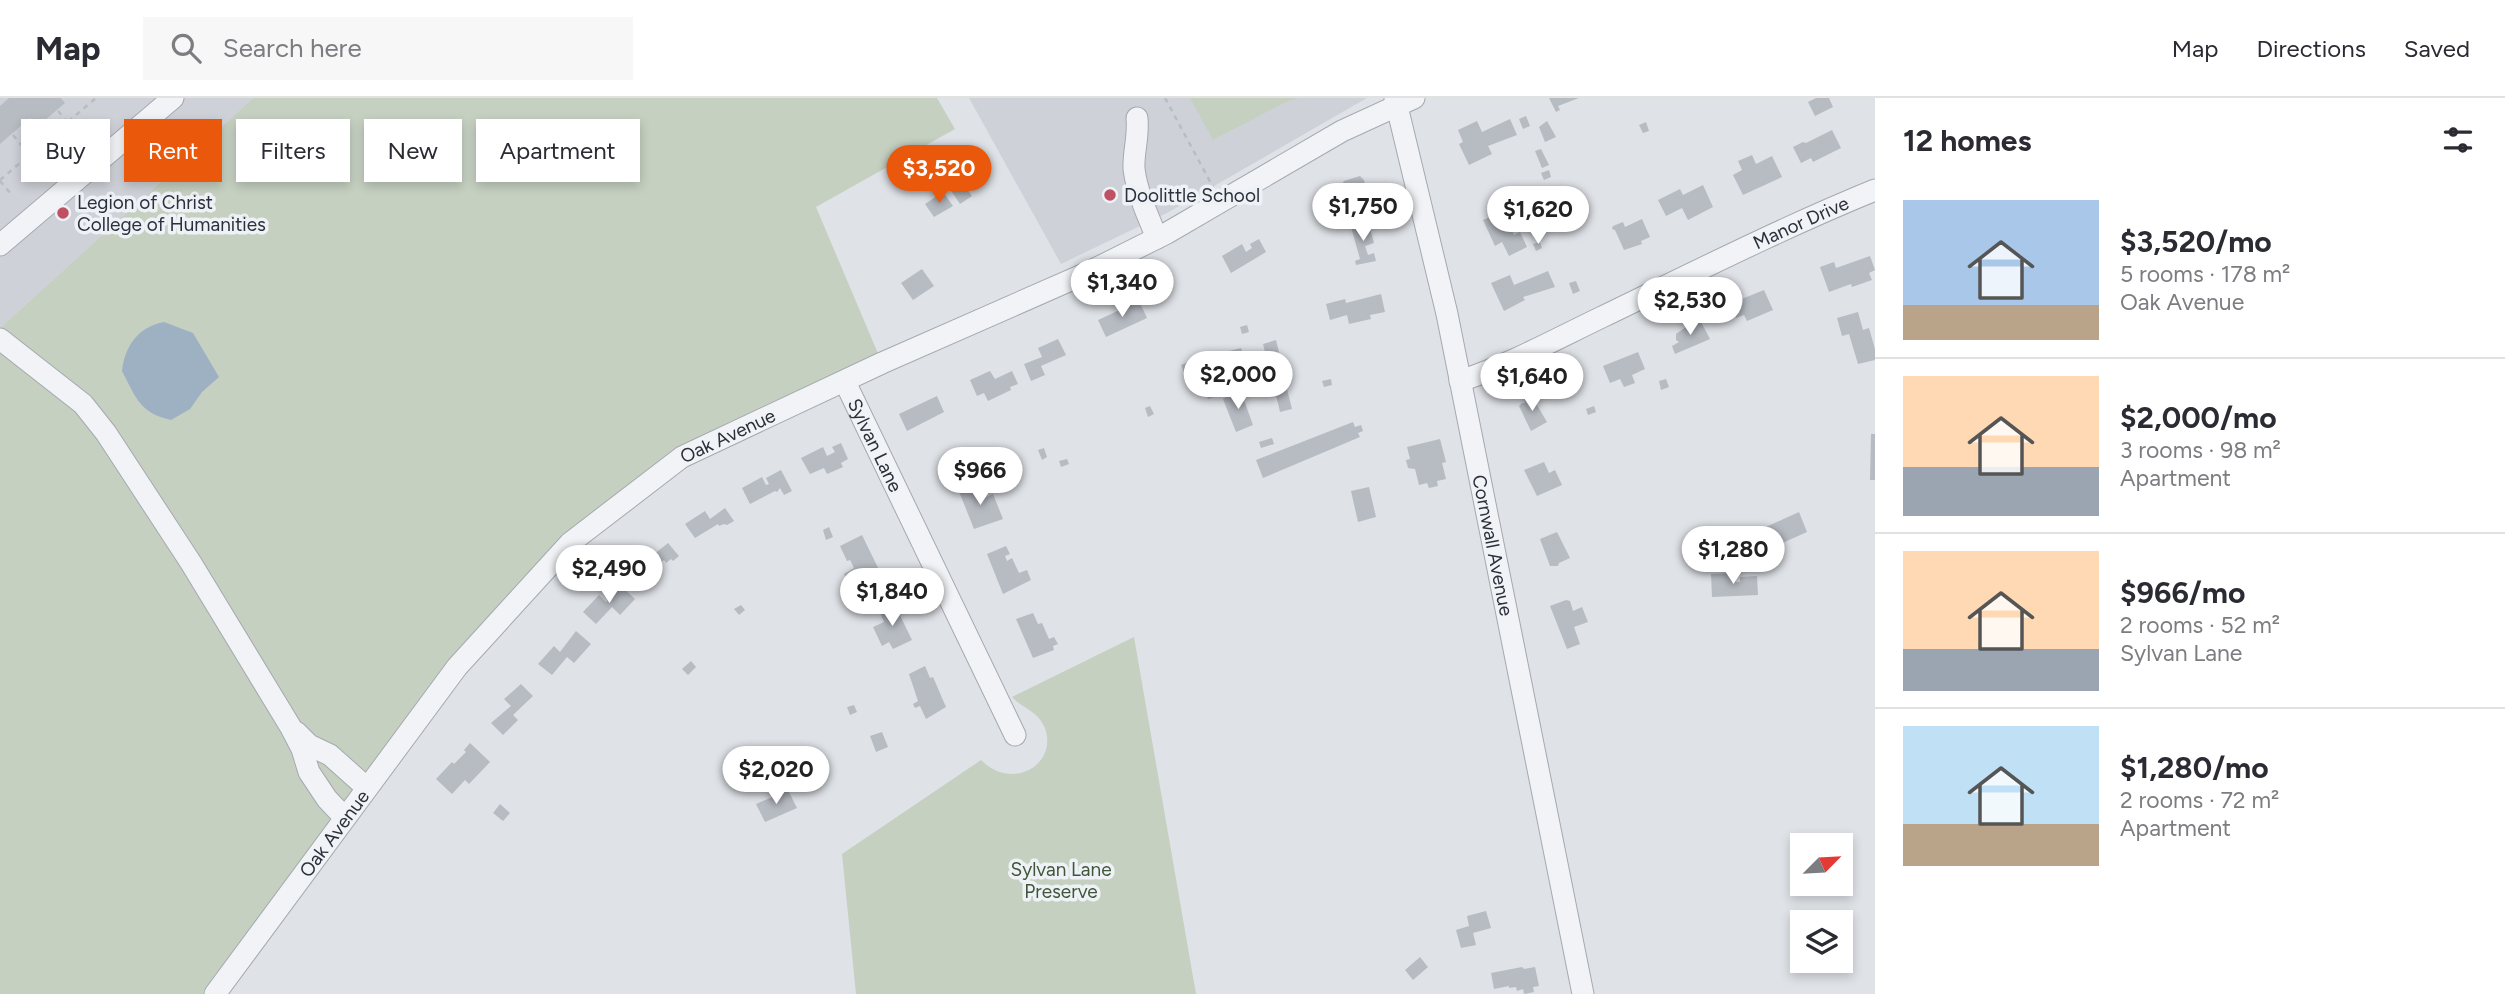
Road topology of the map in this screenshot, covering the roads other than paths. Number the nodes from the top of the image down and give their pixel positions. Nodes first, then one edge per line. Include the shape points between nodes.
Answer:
1 (173, 98) edge
2 (1402, 100) edge
3 (1137, 118) dead end
4 (1875, 190) edge
5 (1157, 238) junction
6 (0, 245) edge
7 (0, 339) edge
8 (1460, 381) junction
9 (845, 382) junction
10 (290, 726) junction
11 (1015, 735) dead end
12 (368, 788) junction
13 (345, 818) junction
14 (215, 994) edge
15 (1583, 994) edge

1 - 6 street
2 - 5 street, Oak Avenue
2 - 8 street, Cornwall Avenue
3 - 5 street via 1134,167
4 - 8 street, Manor Drive
5 - 9 street, Oak Avenue
7 - 10 street via 83,404 106,433
8 - 15 street, Cornwall Avenue
9 - 11 street, Sylvan Lane
9 - 12 street, Oak Avenue via 682,457 570,542 457,667
10 - 12 street via 309,746 330,755
10 - 13 street via 309,772
12 - 13 street, Oak Avenue
13 - 14 street, Oak Avenue

